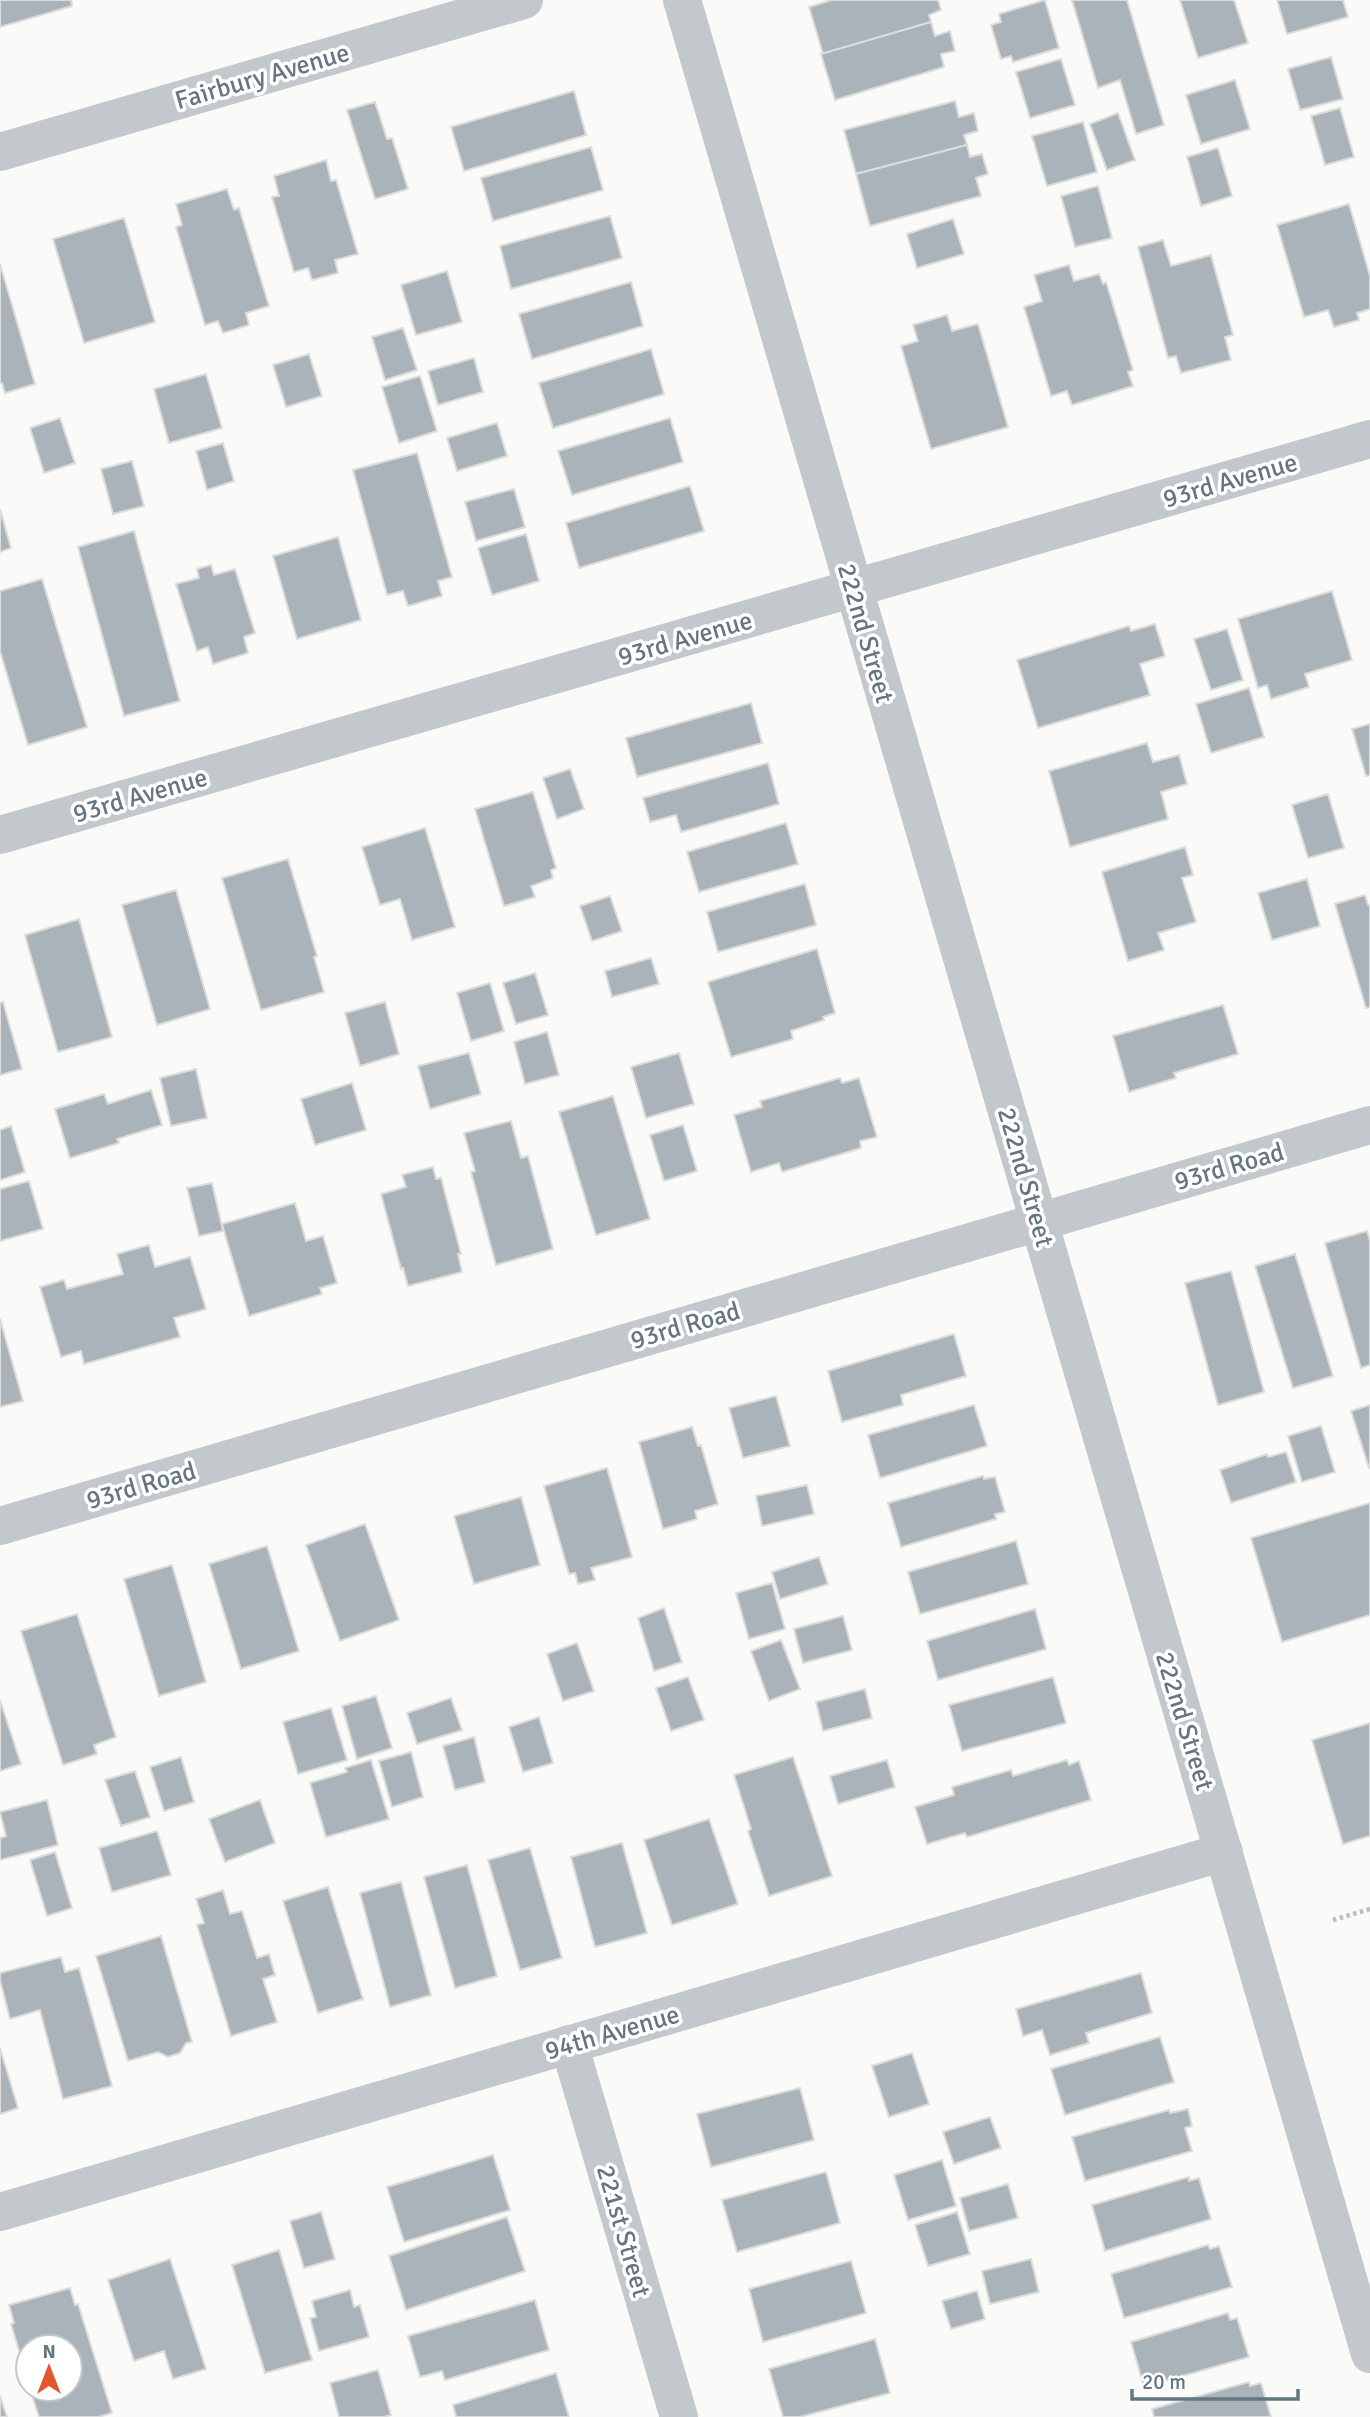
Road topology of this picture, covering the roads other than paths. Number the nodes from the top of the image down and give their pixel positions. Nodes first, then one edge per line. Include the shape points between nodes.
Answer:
1 (524, 0) edge
2 (682, 0) edge
3 (0, 152) edge
4 (1370, 439) edge
5 (854, 590) junction
6 (0, 835) edge
7 (1370, 1125) edge
8 (1040, 1221) junction
9 (0, 1526) edge
10 (1224, 1852) junction
11 (569, 2044) junction
12 (0, 2212) edge
13 (1370, 2354) edge
14 (679, 2417) edge

1 - 3 street, Fairbury Avenue
2 - 5 street, 222nd Street
4 - 5 street, 93rd Avenue
5 - 6 street, 93rd Avenue
5 - 8 street, 222nd Street
7 - 8 street, 93rd Road
8 - 9 street, 93rd Road
8 - 10 street, 222nd Street
10 - 11 street, 94th Avenue
10 - 13 street, 222nd Street
11 - 12 street, 94th Avenue
11 - 14 street, 221st Street

